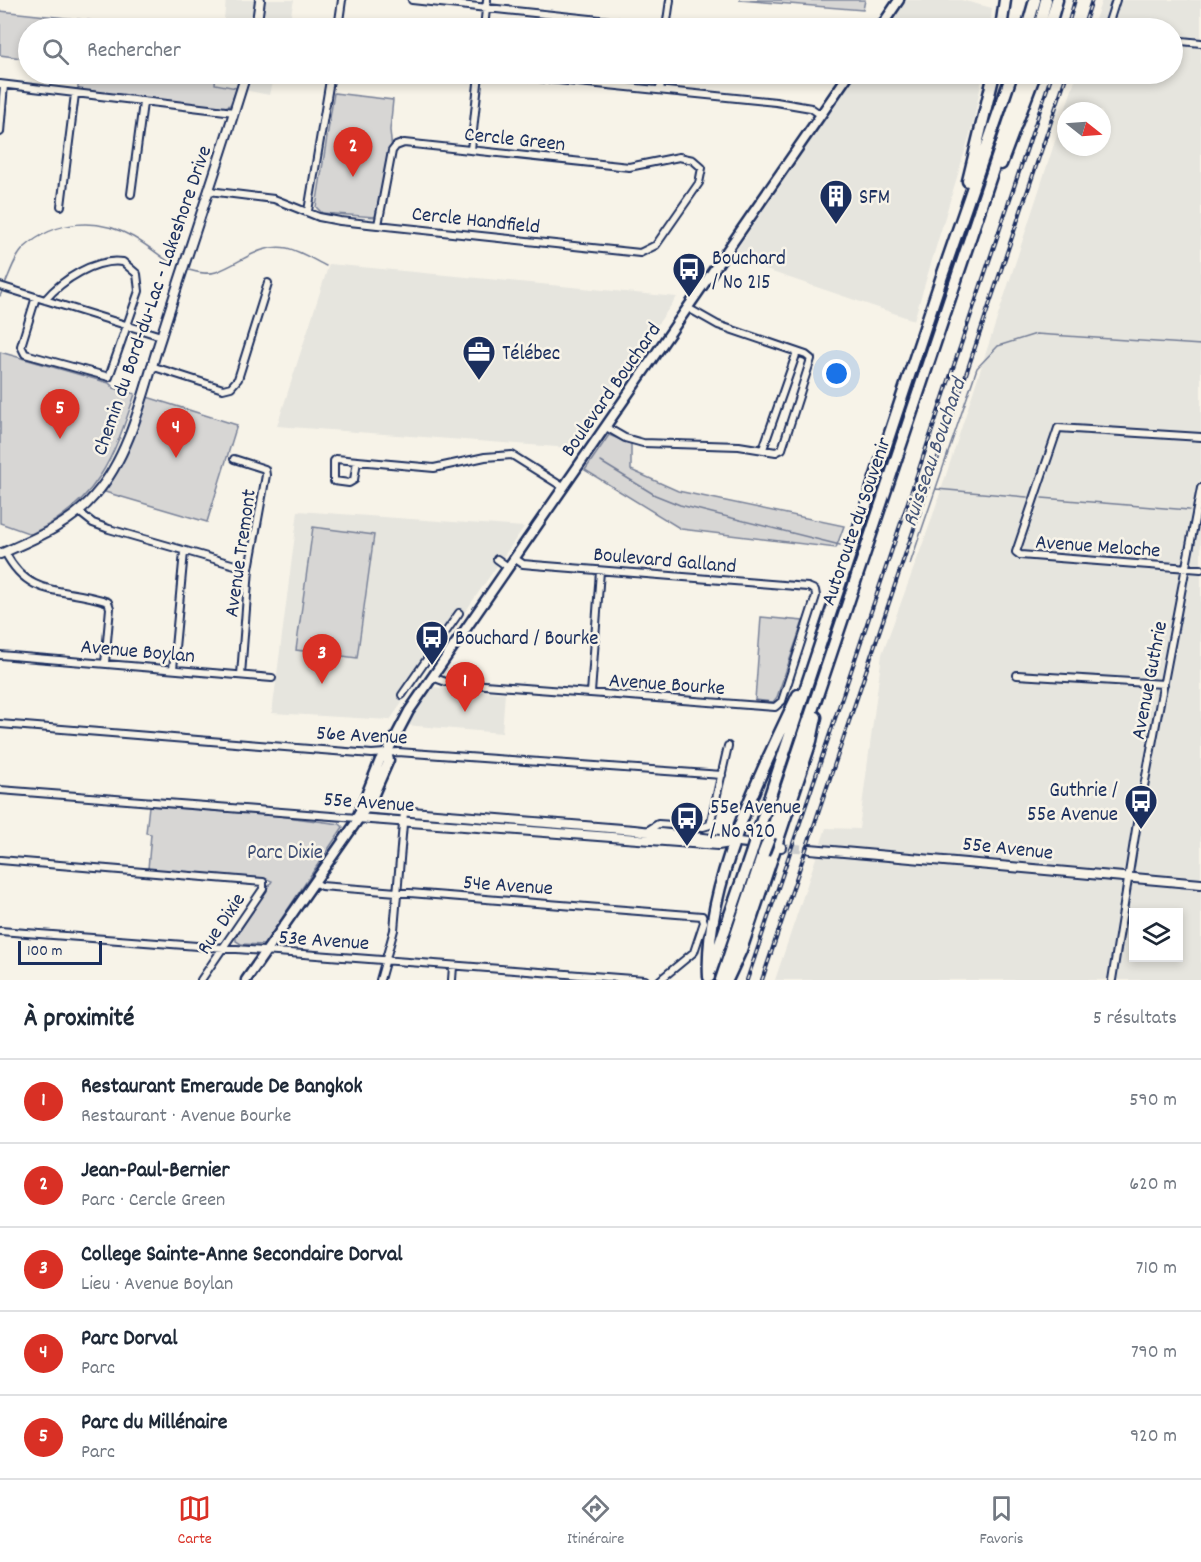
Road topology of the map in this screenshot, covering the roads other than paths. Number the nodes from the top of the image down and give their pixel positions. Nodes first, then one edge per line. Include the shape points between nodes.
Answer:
1 (260, 0) edge
2 (342, 0) edge
3 (412, 0) edge
4 (487, 0) edge
5 (670, 0) edge
6 (900, 0) edge
7 (1035, 0) edge
8 (1046, 0) edge
9 (1056, 0) edge
10 (1116, 0) edge
11 (1004, 3) edge
12 (487, 8) junction
13 (257, 18) edge
14 (339, 18) edge
15 (486, 18) edge
16 (577, 18) edge
17 (668, 18) edge
18 (887, 18) edge
19 (1002, 18) edge
20 (1030, 18) edge
21 (1042, 18) edge
22 (1052, 18) edge
23 (1110, 18) edge
24 (1183, 40) edge
25 (1201, 42) edge
26 (243, 84) edge
27 (329, 84) edge
28 (478, 84) edge
29 (599, 84) edge
30 (661, 84) edge
31 (842, 84) edge
32 (992, 84) edge
33 (1008, 84) edge
34 (1022, 84) edge
35 (1032, 84) edge
36 (2, 85) edge
37 (660, 90) junction
38 (75, 94) junction
39 (143, 103) junction
40 (234, 112) junction
41 (821, 115) junction
42 (0, 132) edge
43 (471, 150) junction
44 (702, 173) joint
45 (209, 191) junction
46 (131, 194) dead end
47 (61, 206) dead end
48 (308, 211) junction
49 (960, 221) junction
50 (378, 225) junction
51 (970, 235) junction
52 (268, 283) dead end
53 (0, 286) edge
54 (36, 297) junction
55 (45, 300) junction
56 (688, 308) junction
57 (128, 326) junction
58 (161, 336) junction
59 (796, 352) junction
60 (151, 366) junction
61 (606, 427) junction
62 (1201, 437) edge
63 (763, 449) junction
64 (234, 459) dead end
65 (357, 461) junction
66 (563, 487) junction
67 (1201, 488) edge
68 (79, 512) junction
69 (184, 552) junction
70 (2, 553) edge
71 (514, 558) junction
72 (496, 559) dead end
73 (508, 567) junction
74 (1186, 568) junction
75 (249, 569) junction
76 (1201, 569) edge
77 (600, 571) junction
78 (815, 590) joint
79 (459, 613) dead end
80 (0, 655) edge
81 (828, 660) junction
82 (105, 663) junction
83 (813, 663) junction
84 (173, 669) junction
85 (241, 675) junction
86 (1017, 675) dead end
87 (414, 676) junction
88 (272, 678) dead end
89 (429, 681) junction
90 (1164, 684) junction
91 (591, 693) junction
92 (402, 695) dead end
93 (0, 724) edge
94 (728, 746) dead end
95 (387, 753) junction
96 (722, 776) junction
97 (0, 790) edge
98 (363, 809) junction
99 (404, 812) junction
100 (357, 818) junction
101 (403, 822) junction
102 (647, 831) junction
103 (735, 843) junction
104 (778, 846) junction
105 (810, 849) tunnel mouth
106 (0, 860) edge
107 (1128, 878) junction
108 (314, 882) junction
109 (1201, 884) edge
110 (397, 892) junction
111 (0, 931) edge
112 (223, 948) junction
113 (265, 951) junction
114 (386, 960) junction
115 (453, 966) junction
116 (708, 979) edge
117 (201, 980) edge
118 (246, 980) edge
119 (380, 980) edge
120 (452, 980) edge
121 (645, 980) edge
122 (660, 980) edge
123 (721, 980) edge
124 (727, 980) edge
125 (1112, 980) edge

1 - 13 street
2 - 14 street
3 - 12 street
4 - 12 street
5 - 17 street
6 - 18 main road
7 - 20 highway
8 - 21 highway
9 - 22 highway
10 - 23 street
11 - 19 highway
12 - 15 street
12 - 16 street
24 - 25 street
26 - 40 street, Chemin du Bord-du-Lac - Lakeshore Drive
27 - 48 street
28 - 43 street
29 - 37 street
30 - 37 street
31 - 41 main road, Boulevard Bouchard
32 - 49 highway
33 - 49 highway, Autoroute du Souvenir
34 - 51 highway, Autoroute du Souvenir
35 - 51 highway via 1017,128
36 - 38 street
36 - 42 street
37 - 41 street via 776,102 812,108
38 - 39 street
38 - 47 street
39 - 40 street
39 - 46 street
40 - 45 street, Chemin du Bord-du-Lac - Lakeshore Drive
41 - 56 main road, Boulevard Bouchard
43 - 44 street, Cercle Green via 629,167 679,157 700,164
43 - 50 street, Cercle Green via 404,143 396,146
44 - 50 street, Cercle Handfield via 656,245 645,252
45 - 48 street, Cercle Handfield via 261,197
45 - 58 street, Chemin du Bord-du-Lac - Lakeshore Drive
48 - 50 street, Cercle Handfield via 330,220
49 - 83 highway, Autoroute du Souvenir
51 - 81 highway, Autoroute du Souvenir
52 - 60 street via 238,379 231,387 222,389
53 - 54 street
54 - 55 street
54 - 57 street via 21,345 29,356 106,378 111,374
55 - 57 street
55 - 57 street via 76,275 104,263 123,262 137,274 139,283
56 - 59 street via 718,325
56 - 61 main road, Boulevard Bouchard
57 - 58 street
58 - 60 street, Chemin du Bord-du-Lac - Lakeshore Drive
59 - 63 street
59 - 63 street via 809,356 811,363 783,448 776,452
60 - 68 street, Chemin du Bord-du-Lac - Lakeshore Drive via 117,462 102,487
61 - 63 street via 643,443
61 - 66 main road, Boulevard Bouchard
62 - 74 street, Avenue Meloche via 1059,428 1016,552
64 - 75 street, Avenue Tremont via 260,466 266,475
65 - 65 street via 334,461 334,481 354,480
65 - 66 street via 435,468 485,457 512,456
66 - 71 main road, Boulevard Bouchard
67 - 74 street, Avenue Guthrie
68 - 69 street via 101,527
68 - 70 street, Chemin du Bord-du-Lac - Lakeshore Drive
69 - 75 street
69 - 84 street
70 - 82 street via 38,588 108,602
71 - 73 main road, Boulevard Bouchard
71 - 77 street, Boulevard Galland via 528,565
72 - 73 street
73 - 89 main road, Boulevard Bouchard
74 - 76 street, Avenue Meloche
74 - 90 street, Avenue Guthrie
75 - 85 street, Avenue Tremont
77 - 78 street, Boulevard Galland
77 - 91 street
78 - 91 street, Avenue Bourke via 815,602 777,706
79 - 87 street
80 - 82 street, Avenue Boylan
81 - 104 highway via 811,741
81 - 123 highway, Autoroute du Souvenir, bridge
82 - 84 street, Avenue Boylan
83 - 103 highway
83 - 116 highway, Autoroute du Souvenir, bridge
84 - 85 street, Avenue Boylan
85 - 88 street, Avenue Boylan
86 - 90 street
87 - 89 street
87 - 92 street
89 - 91 street, Avenue Bourke
89 - 95 main road, Boulevard Bouchard via 400,724
90 - 107 street, Avenue Guthrie
93 - 95 street, 56e Avenue
94 - 96 street
95 - 96 street, 56e Avenue
95 - 98 main road, Boulevard Bouchard via 380,760
96 - 102 street, 55e Avenue via 712,822 704,827 658,824
97 - 100 street, 55e Avenue
98 - 99 street, 55e Avenue
98 - 100 main road
99 - 101 street
99 - 102 street, 55e Avenue
100 - 101 street, 55e Avenue
100 - 108 main road
101 - 103 street, 55e Avenue via 717,845
101 - 110 street
102 - 103 street, 55e Avenue
103 - 104 street, 55e Avenue
103 - 116 highway via 707,950
104 - 124 highway
105 - 107 street, 55e Avenue
106 - 112 street, Rue Dixie via 259,881 264,884
107 - 109 street, 55e Avenue
107 - 125 street, Avenue Guthrie
108 - 110 street, 54e Avenue via 321,886
108 - 113 main road
110 - 114 street via 394,930
110 - 122 street, 54e Avenue via 702,916 704,922 694,952
111 - 112 street, 53e Avenue
112 - 113 street, 53e Avenue
112 - 117 street, Rue Dixie
113 - 114 street, 53e Avenue
113 - 118 main road
114 - 115 street, 53e Avenue
114 - 119 street
115 - 120 street
115 - 121 street, 53e Avenue

